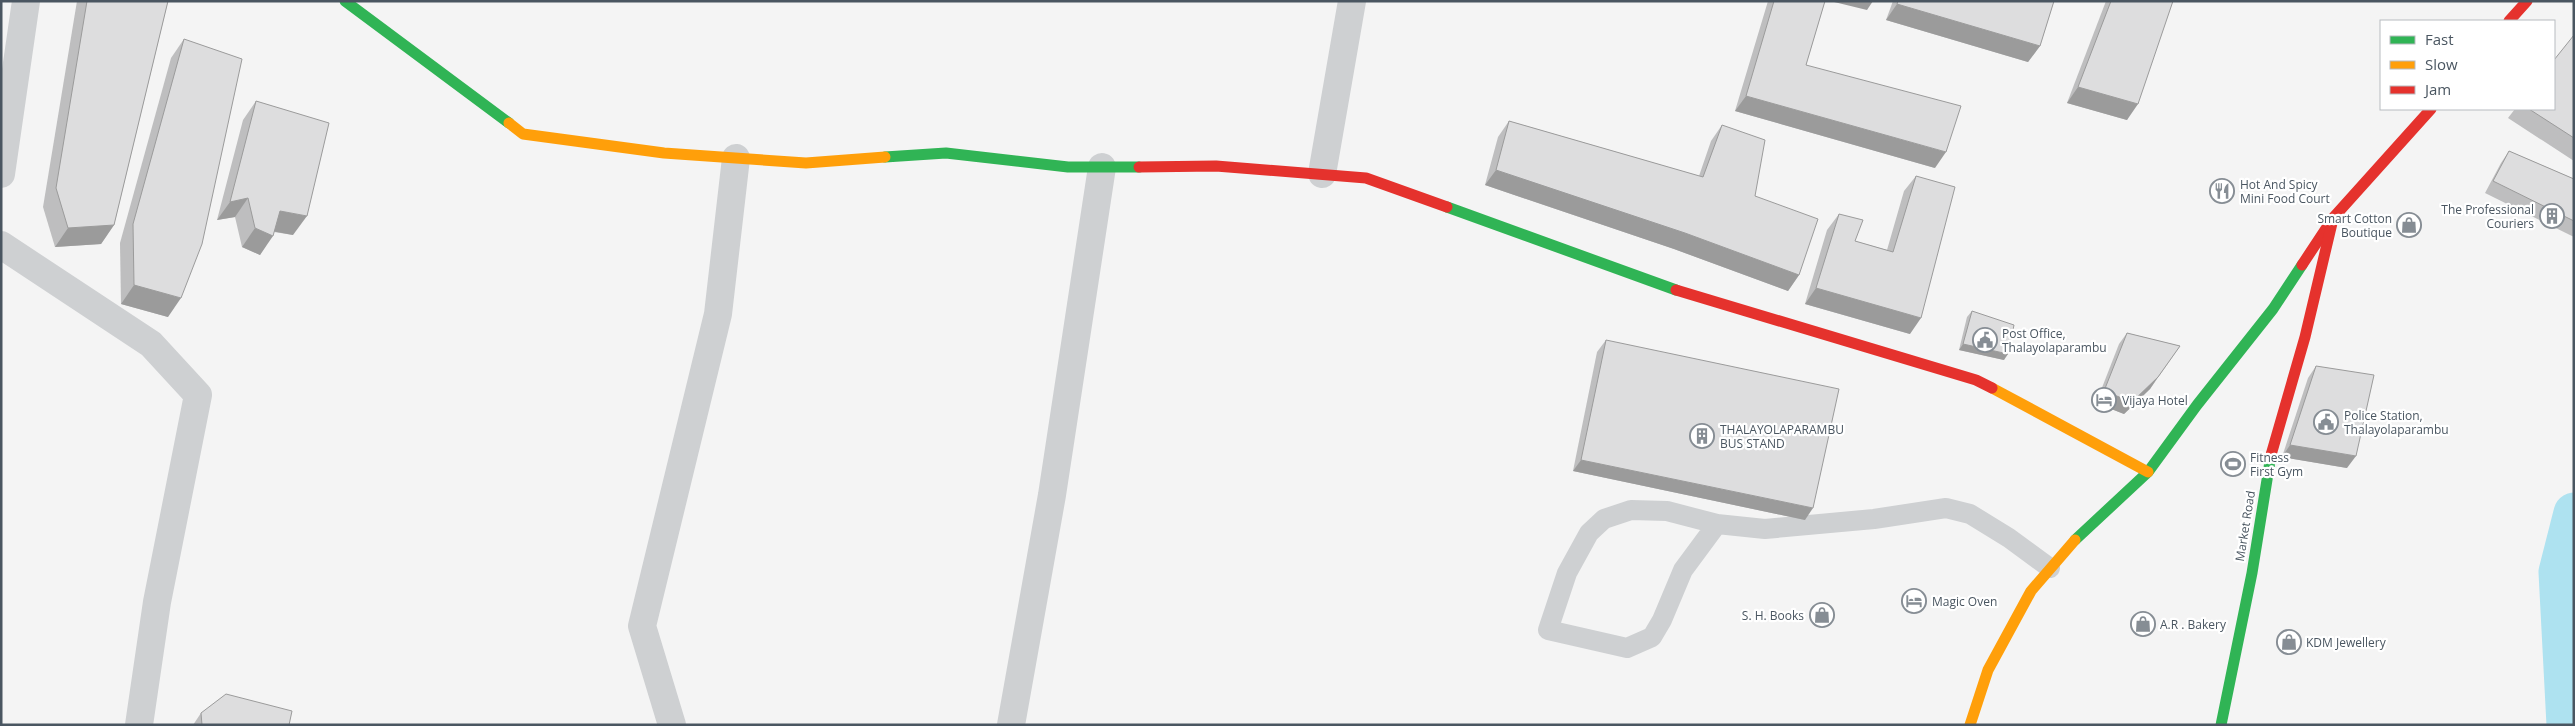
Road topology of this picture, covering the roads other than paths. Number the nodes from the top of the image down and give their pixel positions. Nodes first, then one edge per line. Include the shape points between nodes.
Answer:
1 (26, 1) edge
2 (346, 1) edge
3 (1352, 1) edge
4 (2526, 1) edge
5 (2511, 20) edge
6 (2430, 110) edge
7 (736, 158) junction
8 (1102, 167) junction
9 (1, 174) edge
10 (1322, 174) junction
11 (2333, 218) junction
12 (1, 245) edge
13 (2148, 472) junction
14 (1717, 524) junction
15 (2050, 568) junction
16 (139, 725) edge
17 (672, 725) edge
18 (1011, 725) edge
19 (1970, 725) edge
20 (2221, 725) edge

1 - 9 street
2 - 7 main road via 523,134 664,153
3 - 10 street
4 - 5 main road
6 - 11 main road
7 - 8 main road via 806,163 946,153 1068,167
7 - 17 street via 718,314 642,626
8 - 10 main road via 1216,166
8 - 18 street via 1052,495
10 - 13 main road via 1366,178 1679,291 1976,380
11 - 13 main road via 2273,309
11 - 20 main road, Market Road via 2305,337 2272,454
12 - 16 street via 151,344 198,395 157,602
13 - 15 main road via 2069,545
14 - 14 lane via 1683,570 1652,636 1627,648 1548,630 1566,573 1589,534 1604,519 1631,510 1667,511
14 - 15 lane via 1765,529 1874,519 1946,508 1970,514
15 - 19 main road via 2031,591 1988,670

